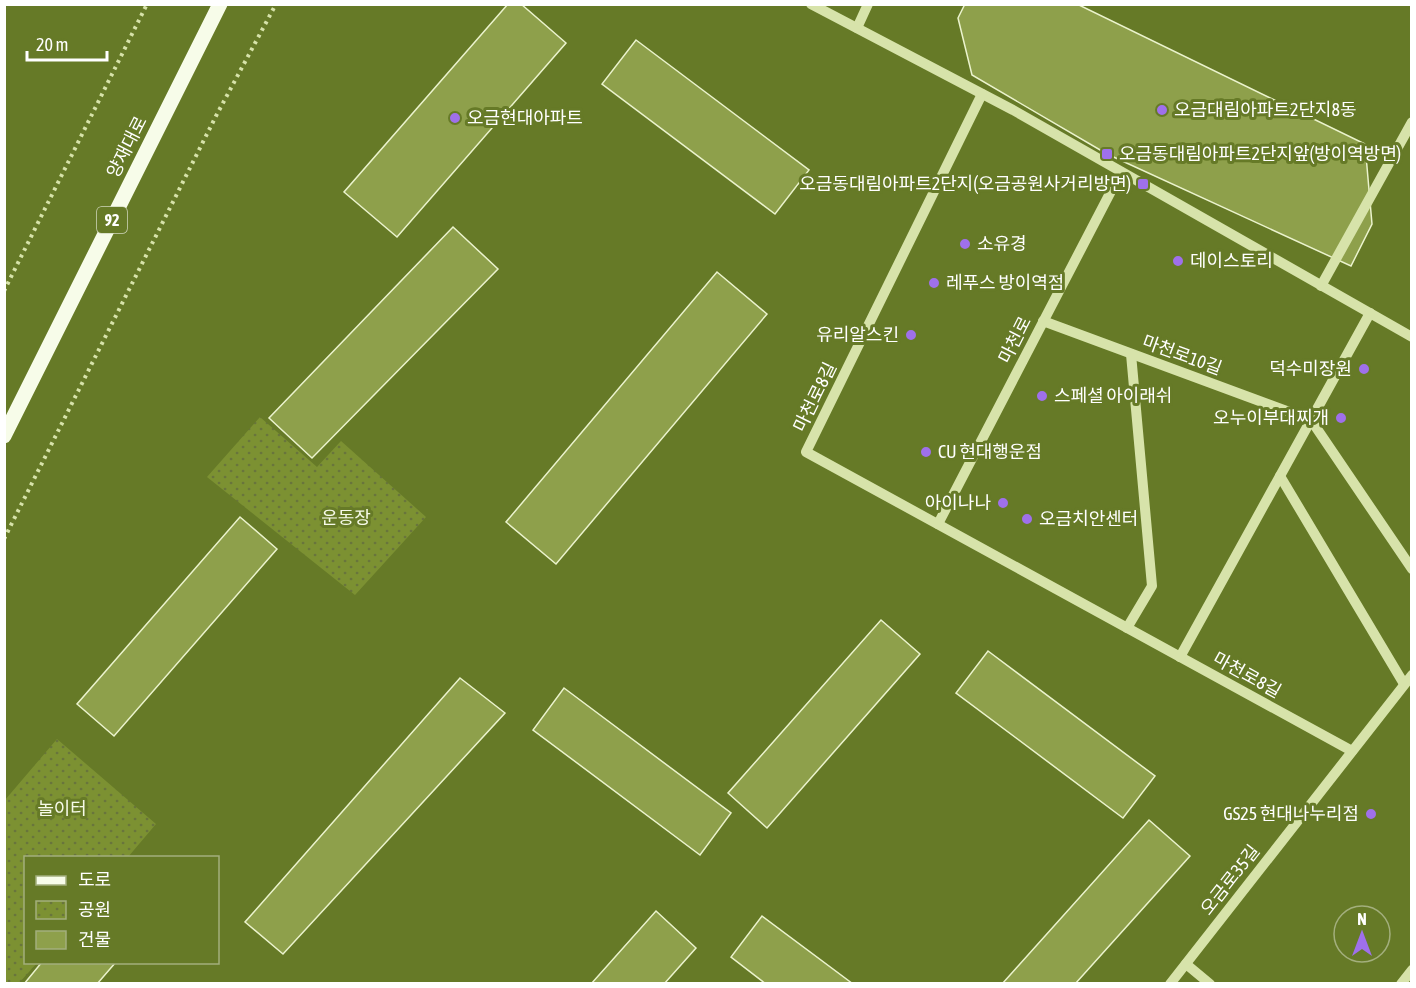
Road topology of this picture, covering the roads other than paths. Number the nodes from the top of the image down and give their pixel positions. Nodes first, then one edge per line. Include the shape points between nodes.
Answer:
1 (220, 4) edge
2 (811, 4) edge
3 (868, 4) edge
4 (857, 28) junction
5 (982, 94) junction
6 (1412, 122) edge
7 (1120, 171) junction
8 (1321, 286) junction
9 (1370, 313) junction
10 (1043, 321) junction
11 (1412, 337) edge
12 (1131, 354) junction
13 (1311, 420) junction
14 (4, 436) edge
15 (1280, 476) junction
16 (938, 524) junction
17 (1412, 569) edge
18 (1127, 628) junction
19 (1180, 657) junction
20 (1408, 680) edge
21 (1352, 752) junction
22 (1186, 964) junction
23 (1412, 970) edge
24 (1170, 984) edge
25 (1210, 984) edge
26 (1401, 984) edge

1 - 14 main road, 양재대로 / 92
2 - 4 street
3 - 4 street
4 - 5 street
5 - 7 street
5 - 16 street, 마천로8길 via 807,452
6 - 8 street
7 - 8 street
7 - 10 street, 마천로
8 - 9 street
9 - 11 street
9 - 13 street
10 - 12 street, 마천로10길
10 - 16 street, 마천로
12 - 13 street, 마천로10길
12 - 18 street via 1152,586
13 - 15 street
13 - 17 street
15 - 19 street
15 - 20 street, 오금로35길
16 - 18 street, 마천로8길
18 - 19 street, 마천로8길
19 - 21 street, 마천로8길
20 - 21 street, 오금로35길
21 - 22 street, 오금로35길
22 - 24 street, 오금로35길
22 - 25 street
23 - 26 street

